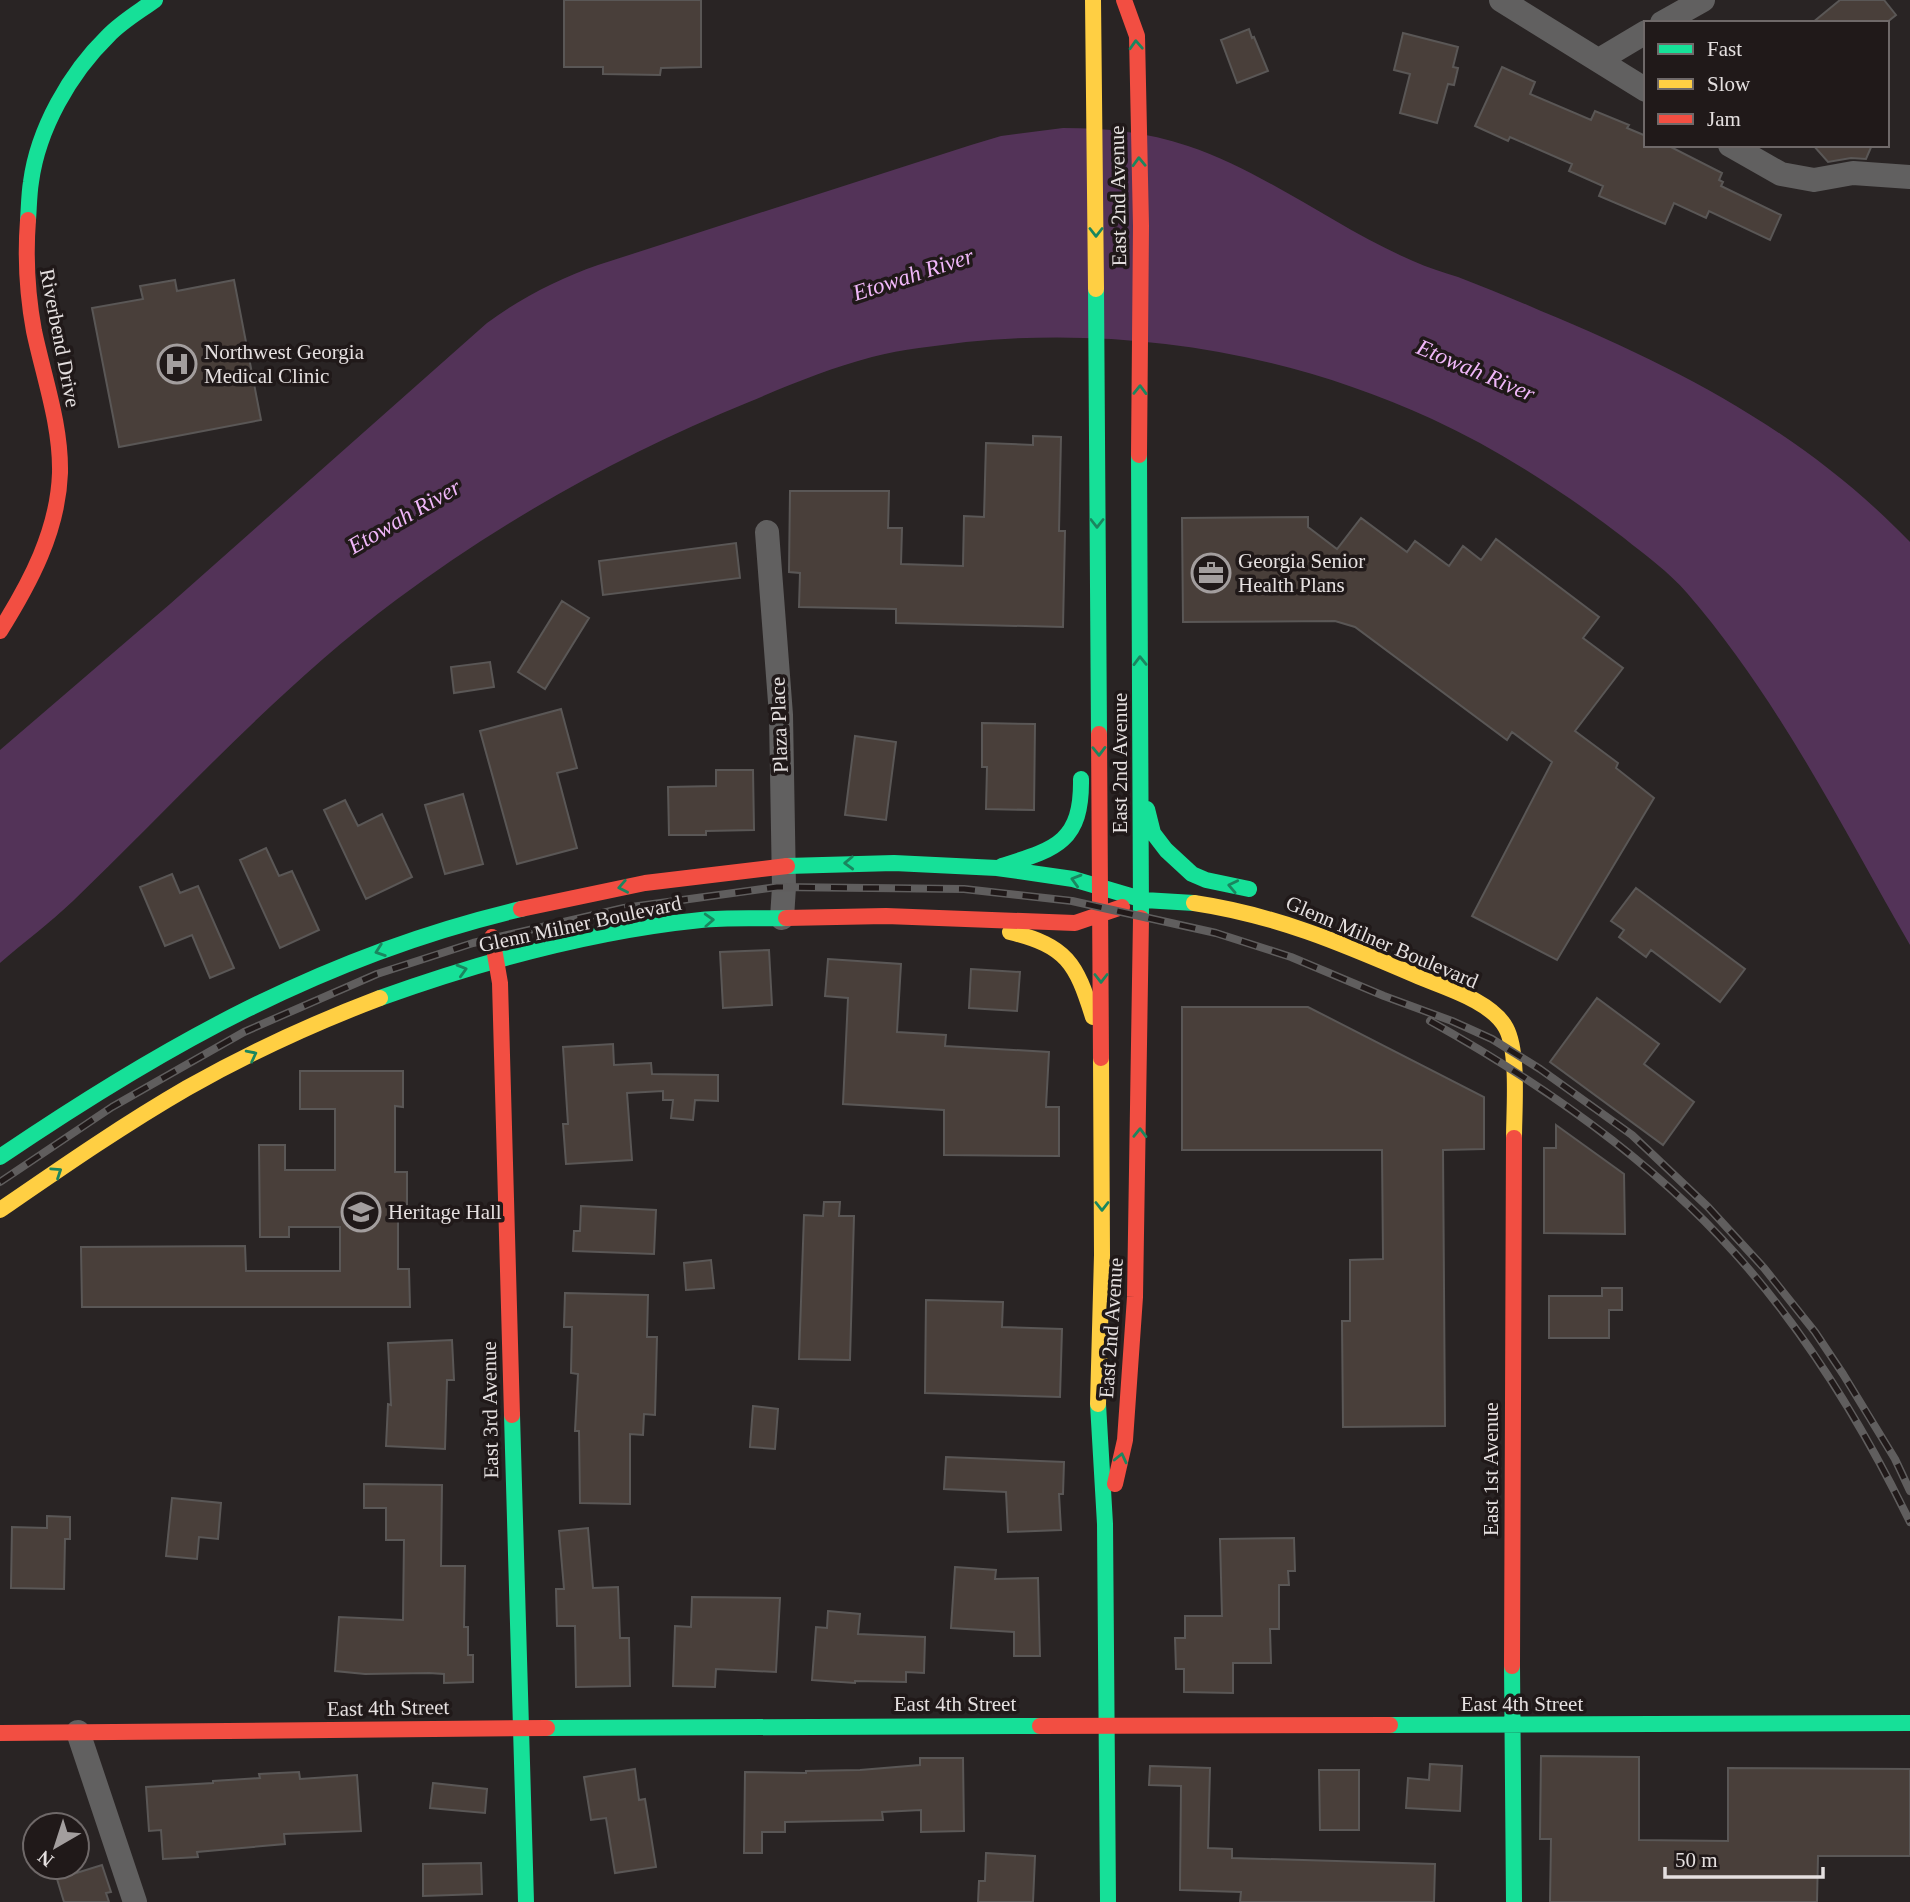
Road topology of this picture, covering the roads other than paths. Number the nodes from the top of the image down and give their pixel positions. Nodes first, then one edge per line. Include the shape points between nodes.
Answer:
1 (155, 0) edge
2 (1093, 0) edge
3 (1124, 0) edge
4 (1502, 0) edge
5 (1703, 0) edge
6 (1666, 21) edge
7 (1644, 33) edge
8 (1599, 60) junction
9 (1644, 89) edge
10 (1734, 147) edge
11 (1910, 177) edge
12 (767, 533) dead end
13 (0, 631) edge
14 (1098, 695) junction
15 (1083, 733) dead end
16 (1082, 758) dead end
17 (1142, 788) junction
18 (783, 867) junction
19 (993, 869) junction
20 (1101, 888) junction
21 (1265, 893) dead end
22 (1141, 899) junction
23 (1101, 915) junction
24 (490, 917) junction
25 (938, 917) junction
26 (782, 918) junction
27 (1372, 940) dead end
28 (497, 960) junction
29 (1400, 969) junction
30 (1509, 1037) joint
31 (1101, 1041) junction
32 (0, 1157) edge
33 (0, 1210) edge
34 (1105, 1524) junction
35 (1910, 1723) edge
36 (1105, 1724) junction
37 (1512, 1726) junction
38 (521, 1728) junction
39 (78, 1732) junction
40 (0, 1733) edge
41 (135, 1902) edge
42 (526, 1902) edge
43 (1108, 1902) edge
44 (1514, 1902) edge

1 - 13 street, Riverbend Drive via 109,34 83,64 43,137 31,180 24,264 54,413 60,474 51,530 28,587
2 -> 14 street, East 2nd Avenue
17 -> 3 street, East 2nd Avenue via 1137,36
4 - 8 street
5 - 6 street
7 - 8 street
8 - 9 street
10 - 11 street via 1781,174 1814,180 1853,173
12 - 18 street, Plaza Place via 780,715
14 - 15 street via 1084,720
14 -> 20 street, East 2nd Avenue
16 - 19 street via 1080,808 1074,826 1041,853
21 -> 17 street via 1206,880 1180,864 1153,833
17 - 22 street, East 2nd Avenue
19 -> 18 street, Glenn Milner Boulevard via 891,862
18 -> 24 street, Glenn Milner Boulevard via 646,883
18 - 26 street, Plaza Place
20 -> 19 street, Glenn Milner Boulevard via 1068,877
20 - 22 street, Glenn Milner Boulevard
20 - 23 street, East 2nd Avenue
22 - 23 street, Glenn Milner Boulevard
22 - 29 street, Glenn Milner Boulevard via 1195,902 1247,912 1321,935
34 -> 22 street, East 2nd Avenue via 1125,1440 1135,1297
23 - 25 street, Glenn Milner Boulevard via 1075,923
23 -> 31 street, East 2nd Avenue
24 - 28 street, East 3rd Avenue
24 -> 32 street, Glenn Milner Boulevard via 356,959 227,1017 155,1055
25 - 26 street, Glenn Milner Boulevard
25 - 31 street via 1031,937 1062,953 1076,971
28 -> 26 street, Glenn Milner Boulevard via 702,920
27 - 29 street
33 -> 28 street, Glenn Milner Boulevard via 187,1088 284,1038 418,984
28 - 38 street, East 3rd Avenue
29 - 30 street, Glenn Milner Boulevard via 1490,1011
30 - 37 street, East 1st Avenue via 1514,1077
31 -> 34 street, East 2nd Avenue via 1098,1405
34 - 36 street, East 2nd Avenue
35 - 37 street, East 4th Street
36 - 37 street, East 4th Street
36 - 38 street, East 4th Street
36 - 43 street, East 2nd Avenue
37 - 44 street, East 1st Avenue
38 - 39 street, East 4th Street
38 - 42 street, East 3rd Avenue
39 - 40 street, East 4th Street
39 - 41 street

